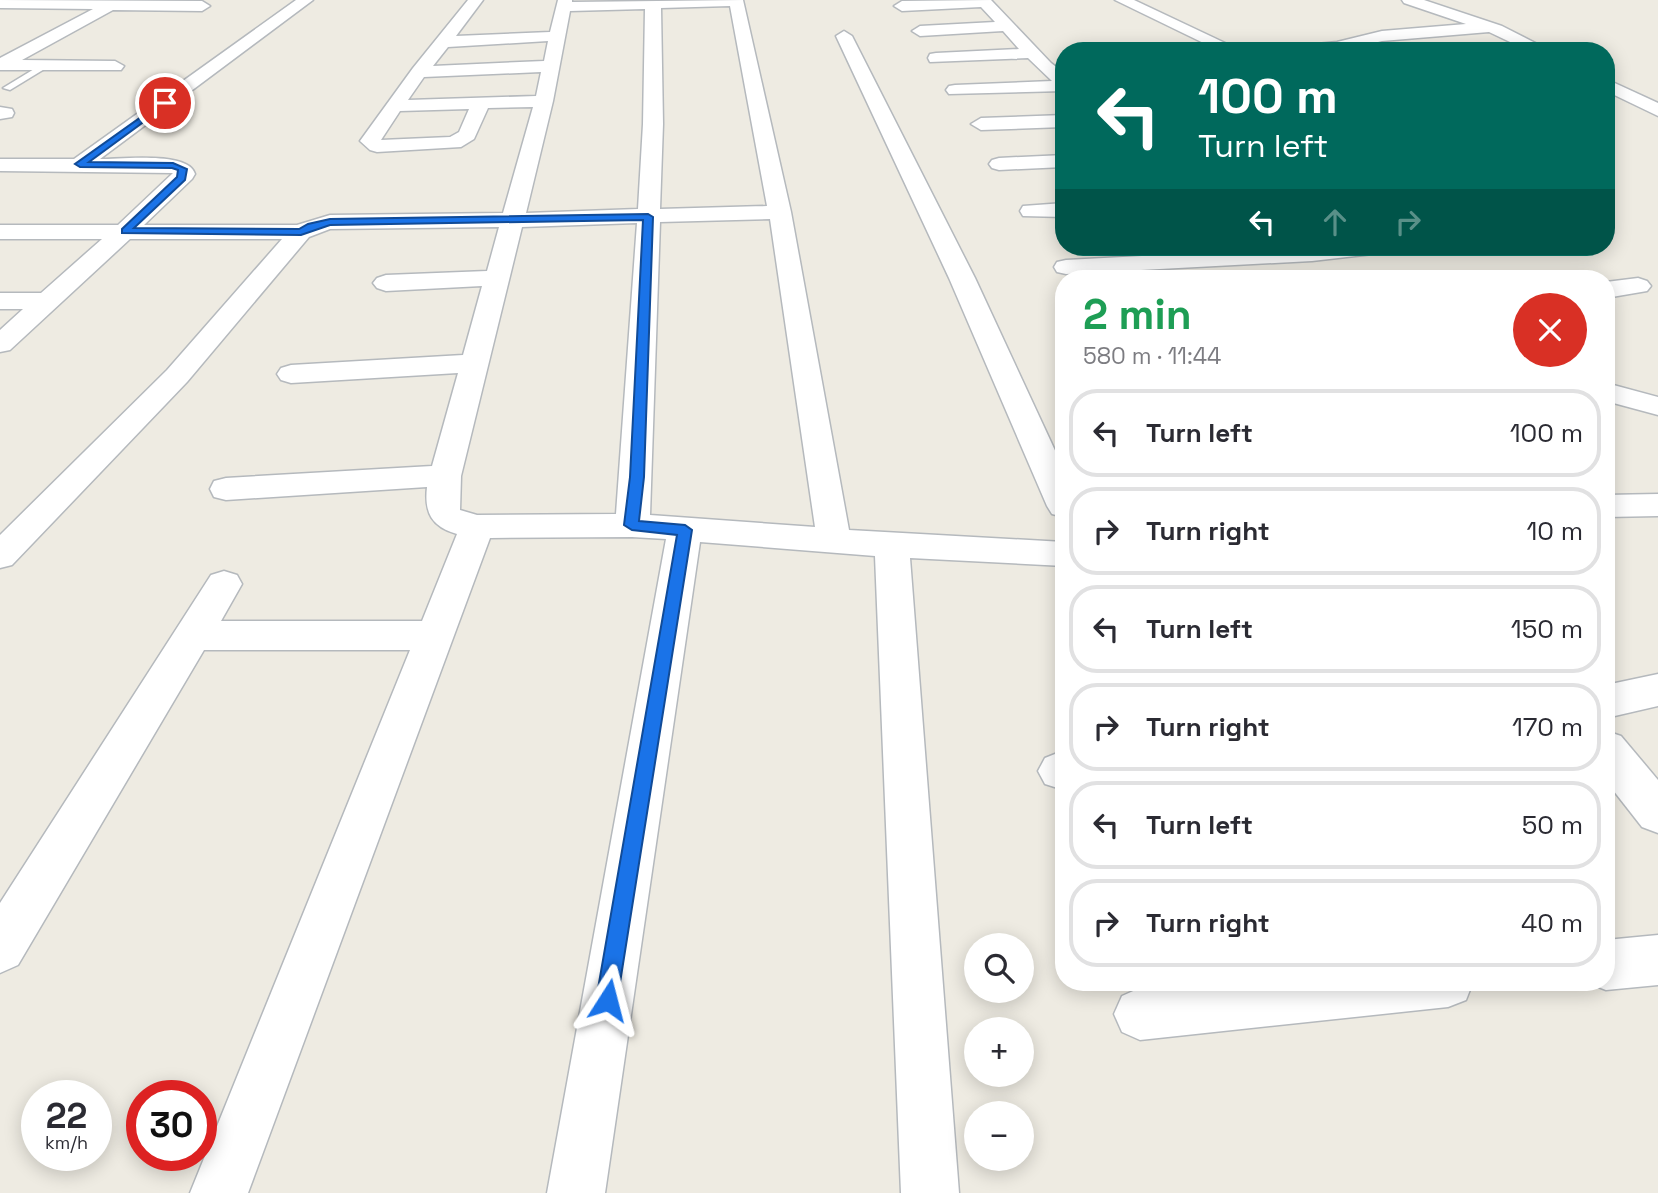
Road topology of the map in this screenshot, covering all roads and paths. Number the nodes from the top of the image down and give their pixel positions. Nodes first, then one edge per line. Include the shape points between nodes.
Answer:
1 (306, 0) edge
2 (476, 0) edge
3 (1122, 0) edge
4 (1409, 0) edge
5 (736, 1) edge
6 (984, 1) edge
7 (653, 2) edge
8 (117, 3) edge
9 (0, 4) edge
10 (202, 6) dead end
11 (902, 6) dead end
12 (561, 8) edge
13 (463, 15) junction
14 (489, 15) dead end
15 (1007, 26) junction
16 (1490, 27) junction
17 (26, 29) dead end
18 (65, 30) junction
19 (105, 30) dead end
20 (920, 31) dead end
21 (558, 36) junction
22 (844, 36) dead end
23 (442, 42) junction
24 (1214, 42) edge
25 (1357, 42) edge
26 (1523, 42) edge
27 (1032, 53) junction
28 (936, 58) dead end
29 (47, 65) junction
30 (115, 66) dead end
31 (551, 66) junction
32 (419, 72) junction
33 (1055, 75) edge
34 (1055, 84) edge
35 (7, 88) dead end
36 (1615, 88) edge
37 (955, 90) dead end
38 (544, 101) junction
39 (481, 103) junction
40 (394, 106) junction
41 (1658, 110) edge
42 (1055, 121) edge
43 (981, 124) dead end
44 (1055, 161) edge
45 (0, 164) edge
46 (80, 164) junction
47 (999, 164) dead end
48 (1055, 210) edge
49 (1031, 211) dead end
50 (780, 212) junction
51 (648, 217) junction
52 (512, 220) junction
53 (125, 231) junction
54 (0, 232) edge
55 (301, 232) junction
56 (1223, 256) edge
57 (1315, 256) edge
58 (1066, 267) dead end
59 (1332, 270) edge
60 (498, 278) junction
61 (386, 283) dead end
62 (1638, 286) dead end
63 (1615, 289) edge
64 (45, 301) junction
65 (0, 302) edge
66 (0, 344) edge
67 (476, 363) junction
68 (291, 374) dead end
69 (1658, 379) edge
70 (1615, 390) edge
71 (1615, 394) edge
72 (1658, 406) edge
73 (444, 476) junction
74 (1055, 486) edge
75 (226, 489) dead end
76 (1658, 505) edge
77 (1615, 506) edge
78 (632, 525) junction
79 (477, 527) junction
80 (685, 530) junction
81 (834, 541) junction
82 (892, 545) junction
83 (1055, 554) edge
84 (0, 556) edge
85 (224, 584) dead end
86 (193, 635) junction
87 (434, 636) junction
88 (1658, 690) edge
89 (1615, 700) edge
90 (1615, 760) edge
91 (1658, 813) edge
92 (0, 948) edge
93 (1658, 960) edge
94 (1615, 964) edge
95 (1361, 991) edge
96 (1140, 1014) dead end
97 (219, 1193) edge
98 (576, 1193) edge
99 (930, 1193) edge

1 - 46 street
2 - 13 street
3 - 24 street
4 - 16 street
5 - 7 street
5 - 50 street
6 - 11 street
6 - 15 street
7 - 12 street
7 - 51 street
8 - 9 street
8 - 10 street
8 - 18 street
12 - 21 street
13 - 14 street
13 - 23 street
15 - 20 street
15 - 27 street
16 - 25 street
16 - 26 street
17 - 18 street
18 - 19 street
18 - 29 street via 0,65
21 - 23 street
21 - 31 street
22 - 74 street
23 - 32 street
27 - 28 street
27 - 33 street
29 - 30 street
29 - 35 lane
31 - 32 street
31 - 38 street
32 - 40 street
34 - 37 street
36 - 41 street
38 - 39 street
38 - 52 street
39 - 40 street
39 - 40 street via 467,135 454,143 373,145 371,138
42 - 43 street
44 - 47 street
45 - 46 street
46 - 53 street via 173,165 183,169 181,178
48 - 49 street
50 - 51 street
50 - 81 street
51 - 52 street
51 - 78 street
52 - 55 street via 330,222
52 - 60 street
53 - 54 street
53 - 55 street
53 - 64 street
55 - 84 street via 177,376
56 - 58 street
57 - 59 street
60 - 61 street
60 - 67 street
62 - 63 street
64 - 65 street
64 - 66 street
67 - 68 street
67 - 73 street
69 - 70 street
71 - 72 street
73 - 75 street
73 - 79 street via 440,508 444,515
76 - 77 street
78 - 79 street
78 - 80 street
79 - 87 street
80 - 81 street
80 - 98 street
81 - 82 street
82 - 83 street
82 - 99 street
85 - 86 street
86 - 87 street
86 - 92 street
87 - 97 street
88 - 89 street
90 - 91 street
93 - 94 street
95 - 96 street

